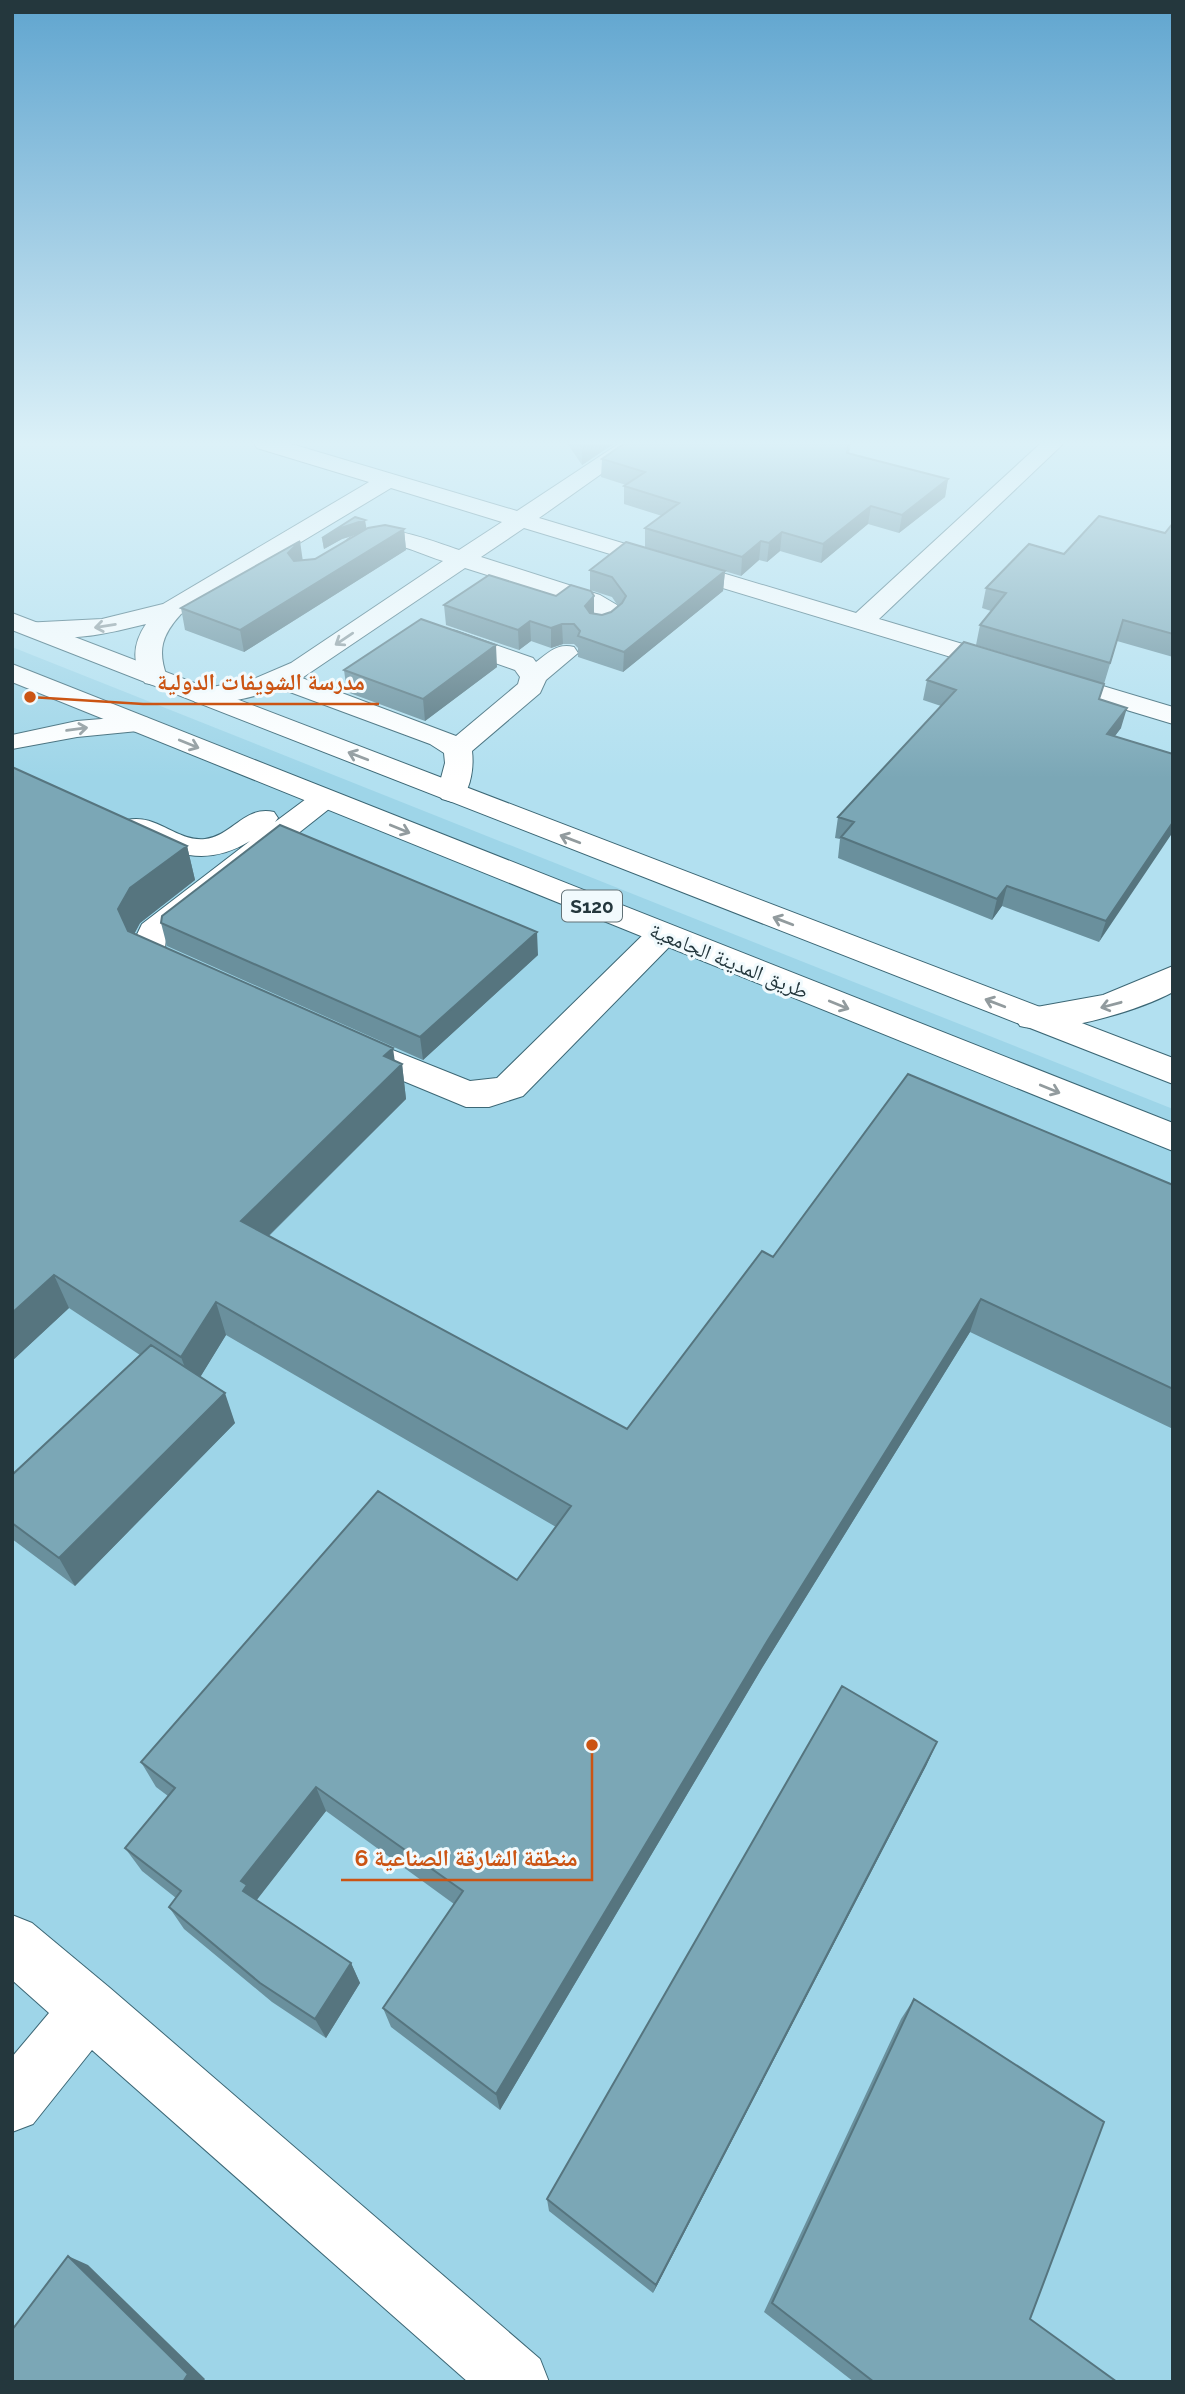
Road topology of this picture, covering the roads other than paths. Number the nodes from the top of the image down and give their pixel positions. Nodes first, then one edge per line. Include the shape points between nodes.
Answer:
1 (263, 555) edge
2 (449, 555) edge
3 (468, 555) edge
4 (638, 555) edge
5 (933, 555) edge
6 (462, 559) junction
7 (501, 572) junction
8 (475, 590) edge
9 (172, 609) junction
10 (381, 614) junction
11 (861, 622) junction
12 (22, 625) edge
13 (601, 626) edge
14 (565, 653) dead end
15 (12, 672) edge
16 (534, 676) junction
17 (154, 677) junction
18 (281, 679) junction
19 (205, 696) junction
20 (1173, 716) edge
21 (138, 724) junction
22 (14, 735) edge
23 (458, 749) junction
24 (452, 793) junction
25 (312, 794) junction
26 (107, 812) edge
27 (663, 934) junction
28 (1173, 977) edge
29 (210, 982) edge
30 (1032, 1018) junction
31 (321, 1032) edge
32 (1173, 1072) edge
33 (1173, 1138) edge
34 (12, 1943) edge
35 (90, 2008) junction
36 (12, 2103) edge
37 (517, 2382) edge

1 - 9 street
2 - 6 street
3 - 6 street
4 - 11 street
5 - 11 street
6 - 7 street
6 - 10 street
7 - 8 street
7 - 13 street via 602,604 610,617
9 -> 12 street via 67,630
9 - 17 street via 148,643 147,660
10 - 16 street via 423,621 524,664
10 -> 18 street
11 - 20 street
12 - 17 street, S120
14 - 16 street
15 - 21 street, طريق المدينة الجامعية / S120
16 - 23 street via 530,687
17 - 19 street, S120
18 - 19 street
18 - 23 street via 440,738
24 -> 19 street, S120
22 -> 21 street
21 -> 25 street, طريق المدينة الجامعية / S120
23 - 24 street
30 -> 24 street, S120
25 - 26 street via 235,840 207,850 179,845
25 -> 27 street, طريق المدينة الجامعية / S120
25 - 29 street via 147,939 150,955
27 - 31 street via 525,1075 510,1087 489,1094 466,1094 446,1087
27 -> 33 street, طريق المدينة الجامعية / S120
28 -> 30 street via 1120,1003
30 - 32 street, S120
34 - 35 street
35 - 36 street
35 - 37 street

